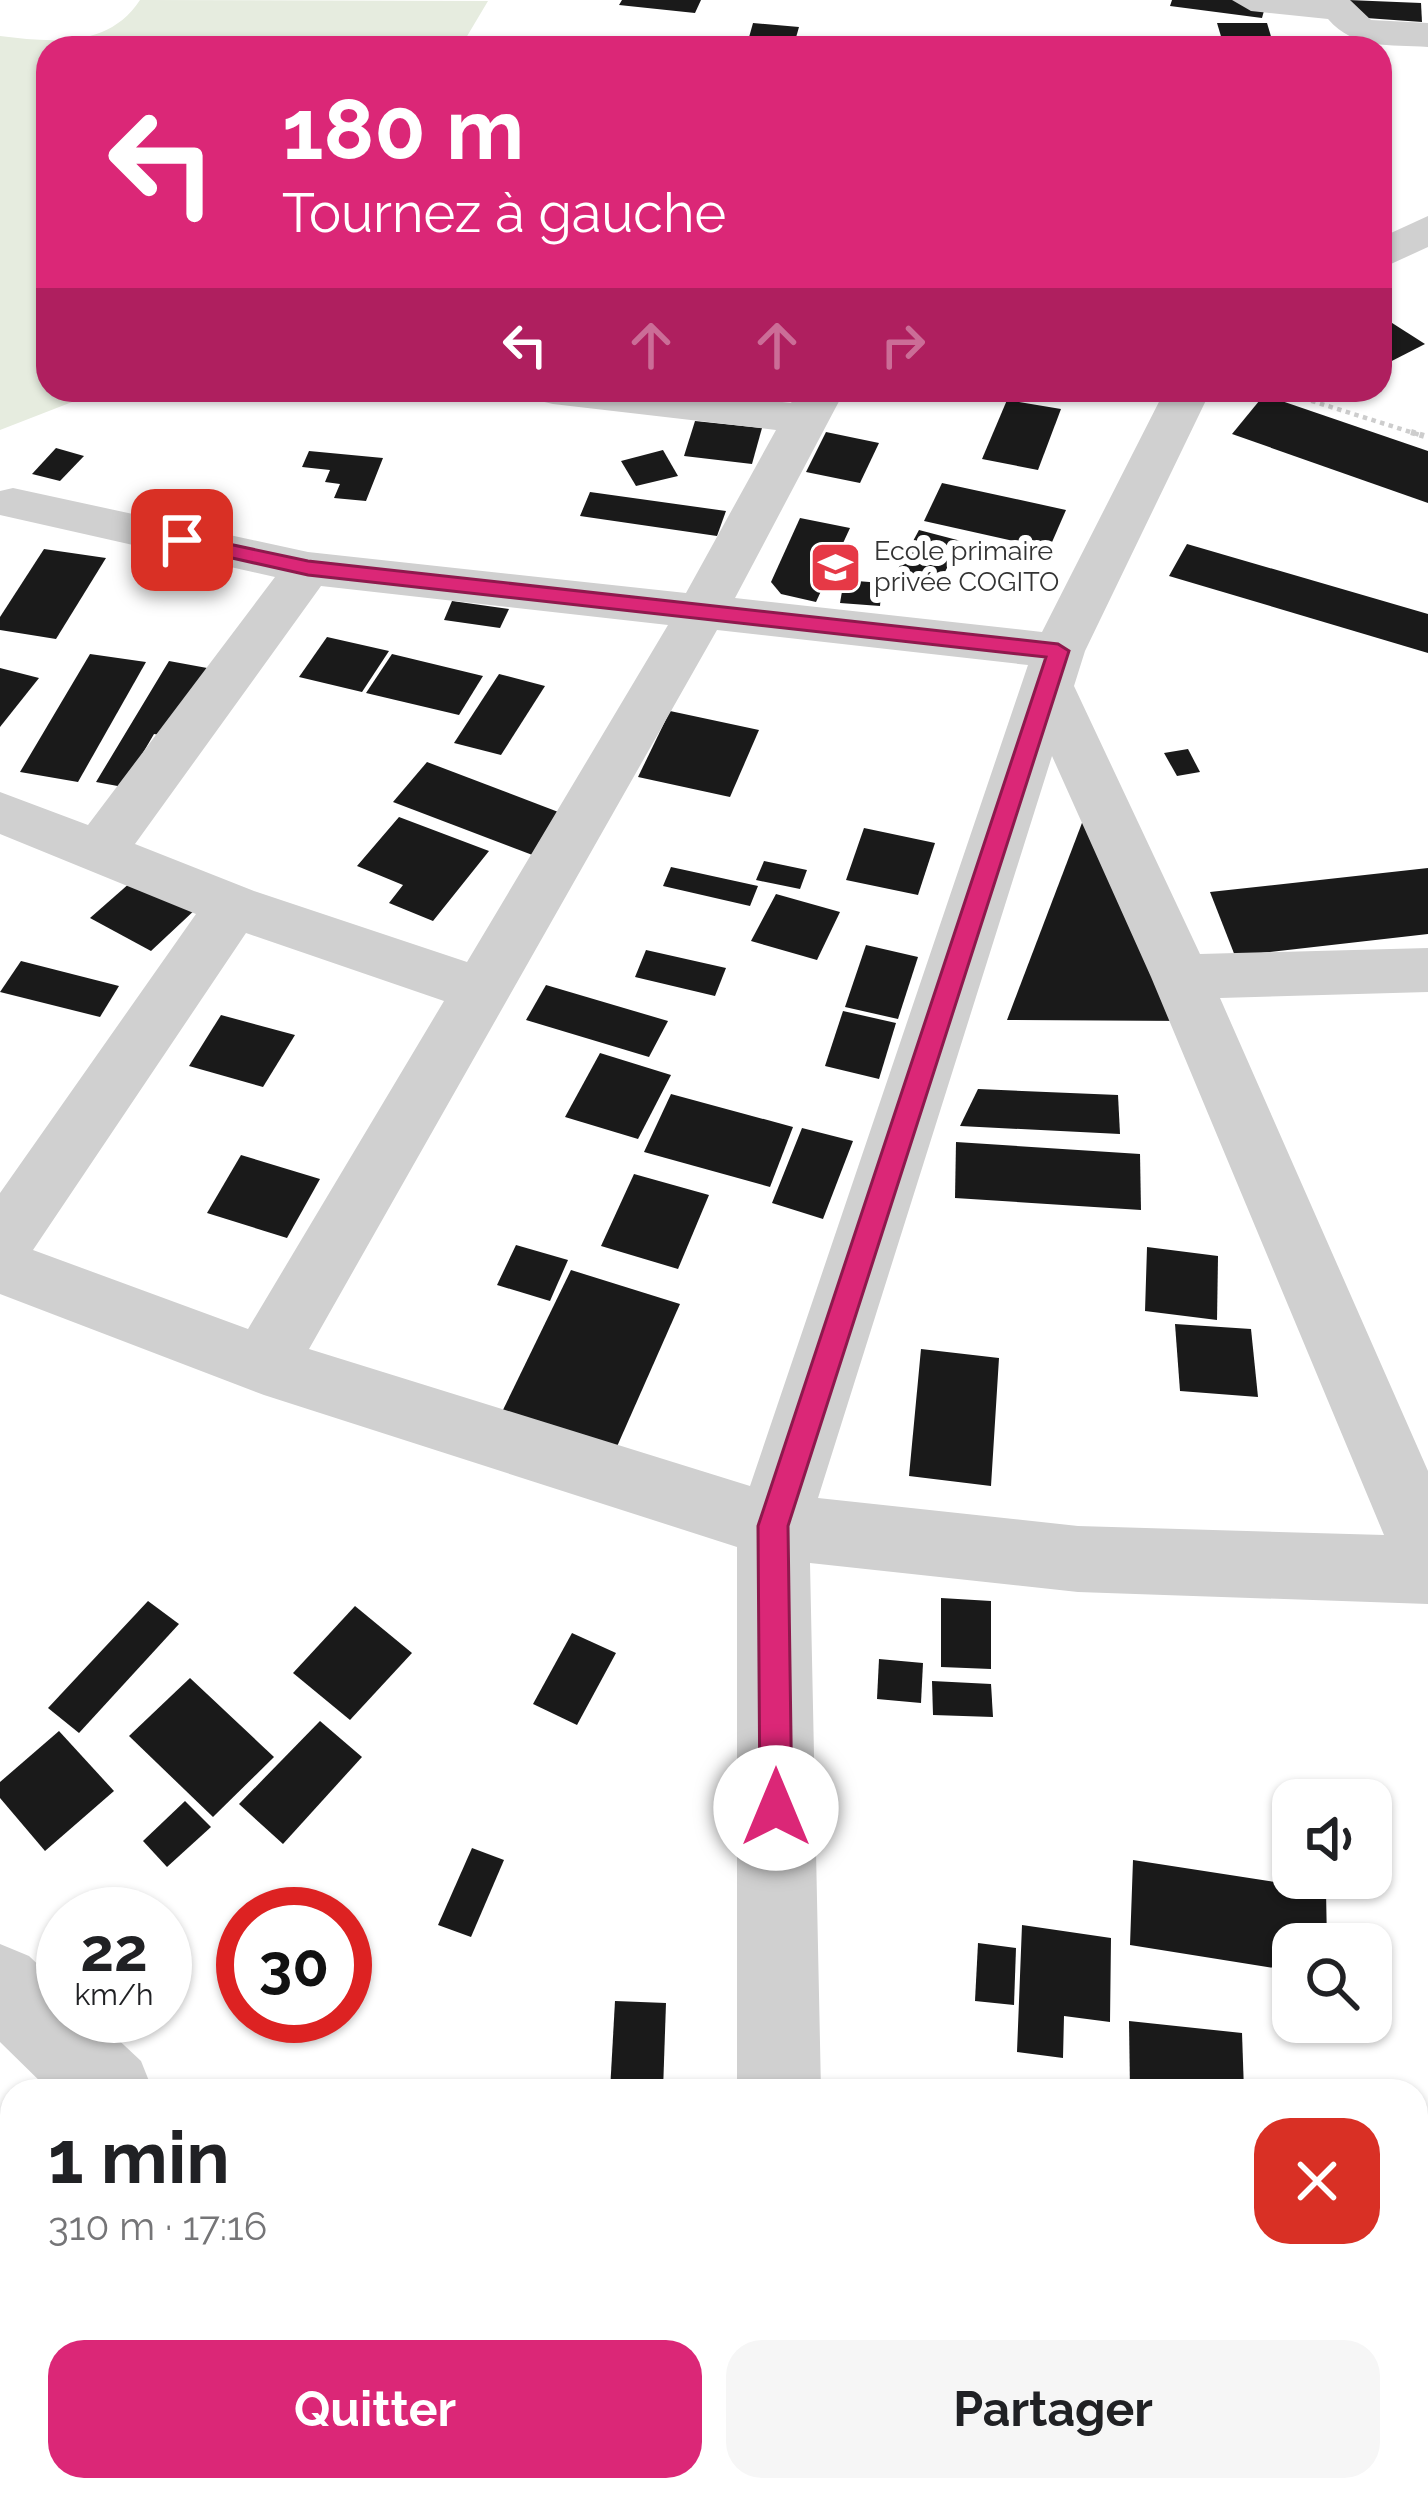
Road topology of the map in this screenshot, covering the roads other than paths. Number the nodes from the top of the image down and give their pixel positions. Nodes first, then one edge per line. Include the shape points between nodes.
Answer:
1 (1251, 0) edge
2 (1340, 4) edge
3 (1428, 35) edge
4 (1327, 36) edge
5 (1428, 229) edge
6 (1392, 249) edge
7 (761, 402) edge
8 (1182, 402) edge
9 (813, 405) edge
10 (13, 503) dead end
11 (308, 568) junction
12 (700, 615) junction
13 (1054, 670) junction
14 (0, 812) edge
15 (100, 850) junction
16 (233, 906) junction
17 (1428, 970) edge
18 (1180, 977) junction
19 (485, 991) junction
20 (0, 1245) edge
21 (0, 1266) edge
22 (264, 1365) junction
23 (773, 1526) junction
24 (1428, 1554) edge
25 (1428, 1570) edge
26 (0, 1985) edge
27 (98, 2079) edge
28 (779, 2079) edge

1 - 2 street
2 - 3 street via 1360,31
2 - 4 street
5 - 6 street
7 - 9 street
8 - 13 street
9 - 12 street
10 - 11 street
11 - 12 street
11 - 15 street
12 - 13 street
12 - 19 street
13 - 18 street
13 - 23 street
14 - 15 street
15 - 16 street
16 - 19 street
16 - 20 street
17 - 18 street
18 - 24 street
19 - 22 street
21 - 22 street
22 - 23 street
23 - 25 street via 1078,1559
23 - 28 street
26 - 27 street

